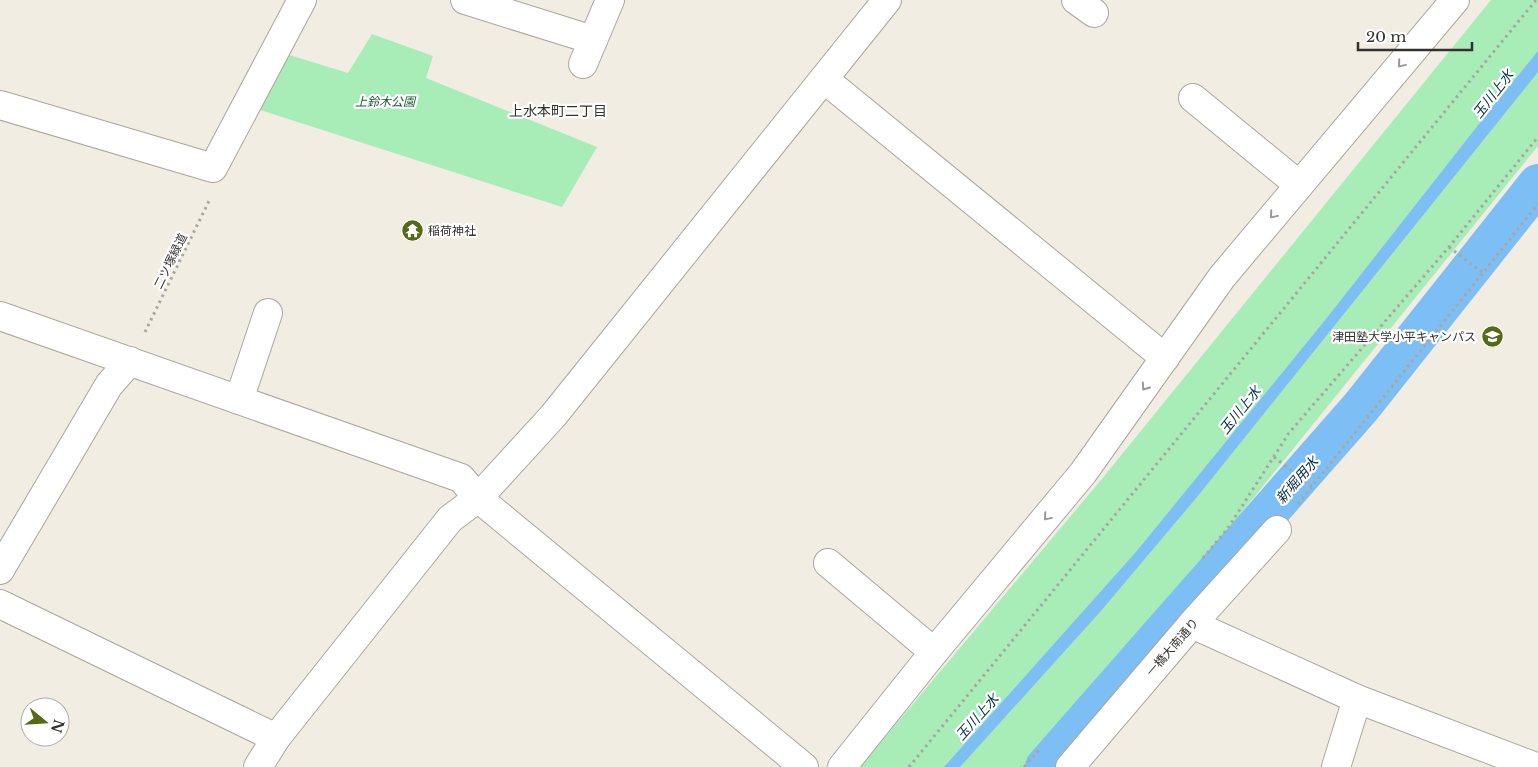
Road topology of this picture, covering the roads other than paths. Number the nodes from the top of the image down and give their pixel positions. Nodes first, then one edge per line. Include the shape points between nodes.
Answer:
1 (302, 0) edge
2 (465, 0) edge
3 (610, 0) edge
4 (887, 0) edge
5 (1455, 0) edge
6 (593, 40) junction
7 (583, 64) dead end
8 (824, 78) junction
9 (1192, 98) dead end
10 (0, 104) edge
11 (1299, 185) junction
12 (268, 313) dead end
13 (0, 316) edge
14 (1165, 358) junction
15 (130, 361) junction
16 (239, 400) junction
17 (478, 498) junction
18 (1277, 530) road end
19 (828, 563) dead end
20 (0, 570) edge
21 (0, 604) edge
22 (1192, 624) junction
23 (934, 652) junction
24 (1357, 699) junction
25 (267, 758) edge
26 (804, 767) edge
27 (842, 767) edge
28 (1070, 767) edge
29 (1336, 767) edge
30 (1536, 767) edge

1 - 10 street via 213,168
2 - 6 street
3 - 6 street
4 - 8 street
5 -> 11 street
6 - 7 street
8 - 14 street
8 - 17 street via 553,416
9 - 11 street
11 -> 14 street via 1222,277
12 - 16 street
13 - 15 street
14 -> 23 street via 1083,473
15 - 16 street
15 - 20 street via 109,385
16 - 17 street via 461,478
17 - 25 street via 450,518
17 - 26 street
18 - 22 street, 一橋大南通り
19 - 23 street
21 - 25 street
22 - 24 street
22 - 28 street, 一橋大南通り
23 - 27 street
24 - 29 street
24 - 30 street

